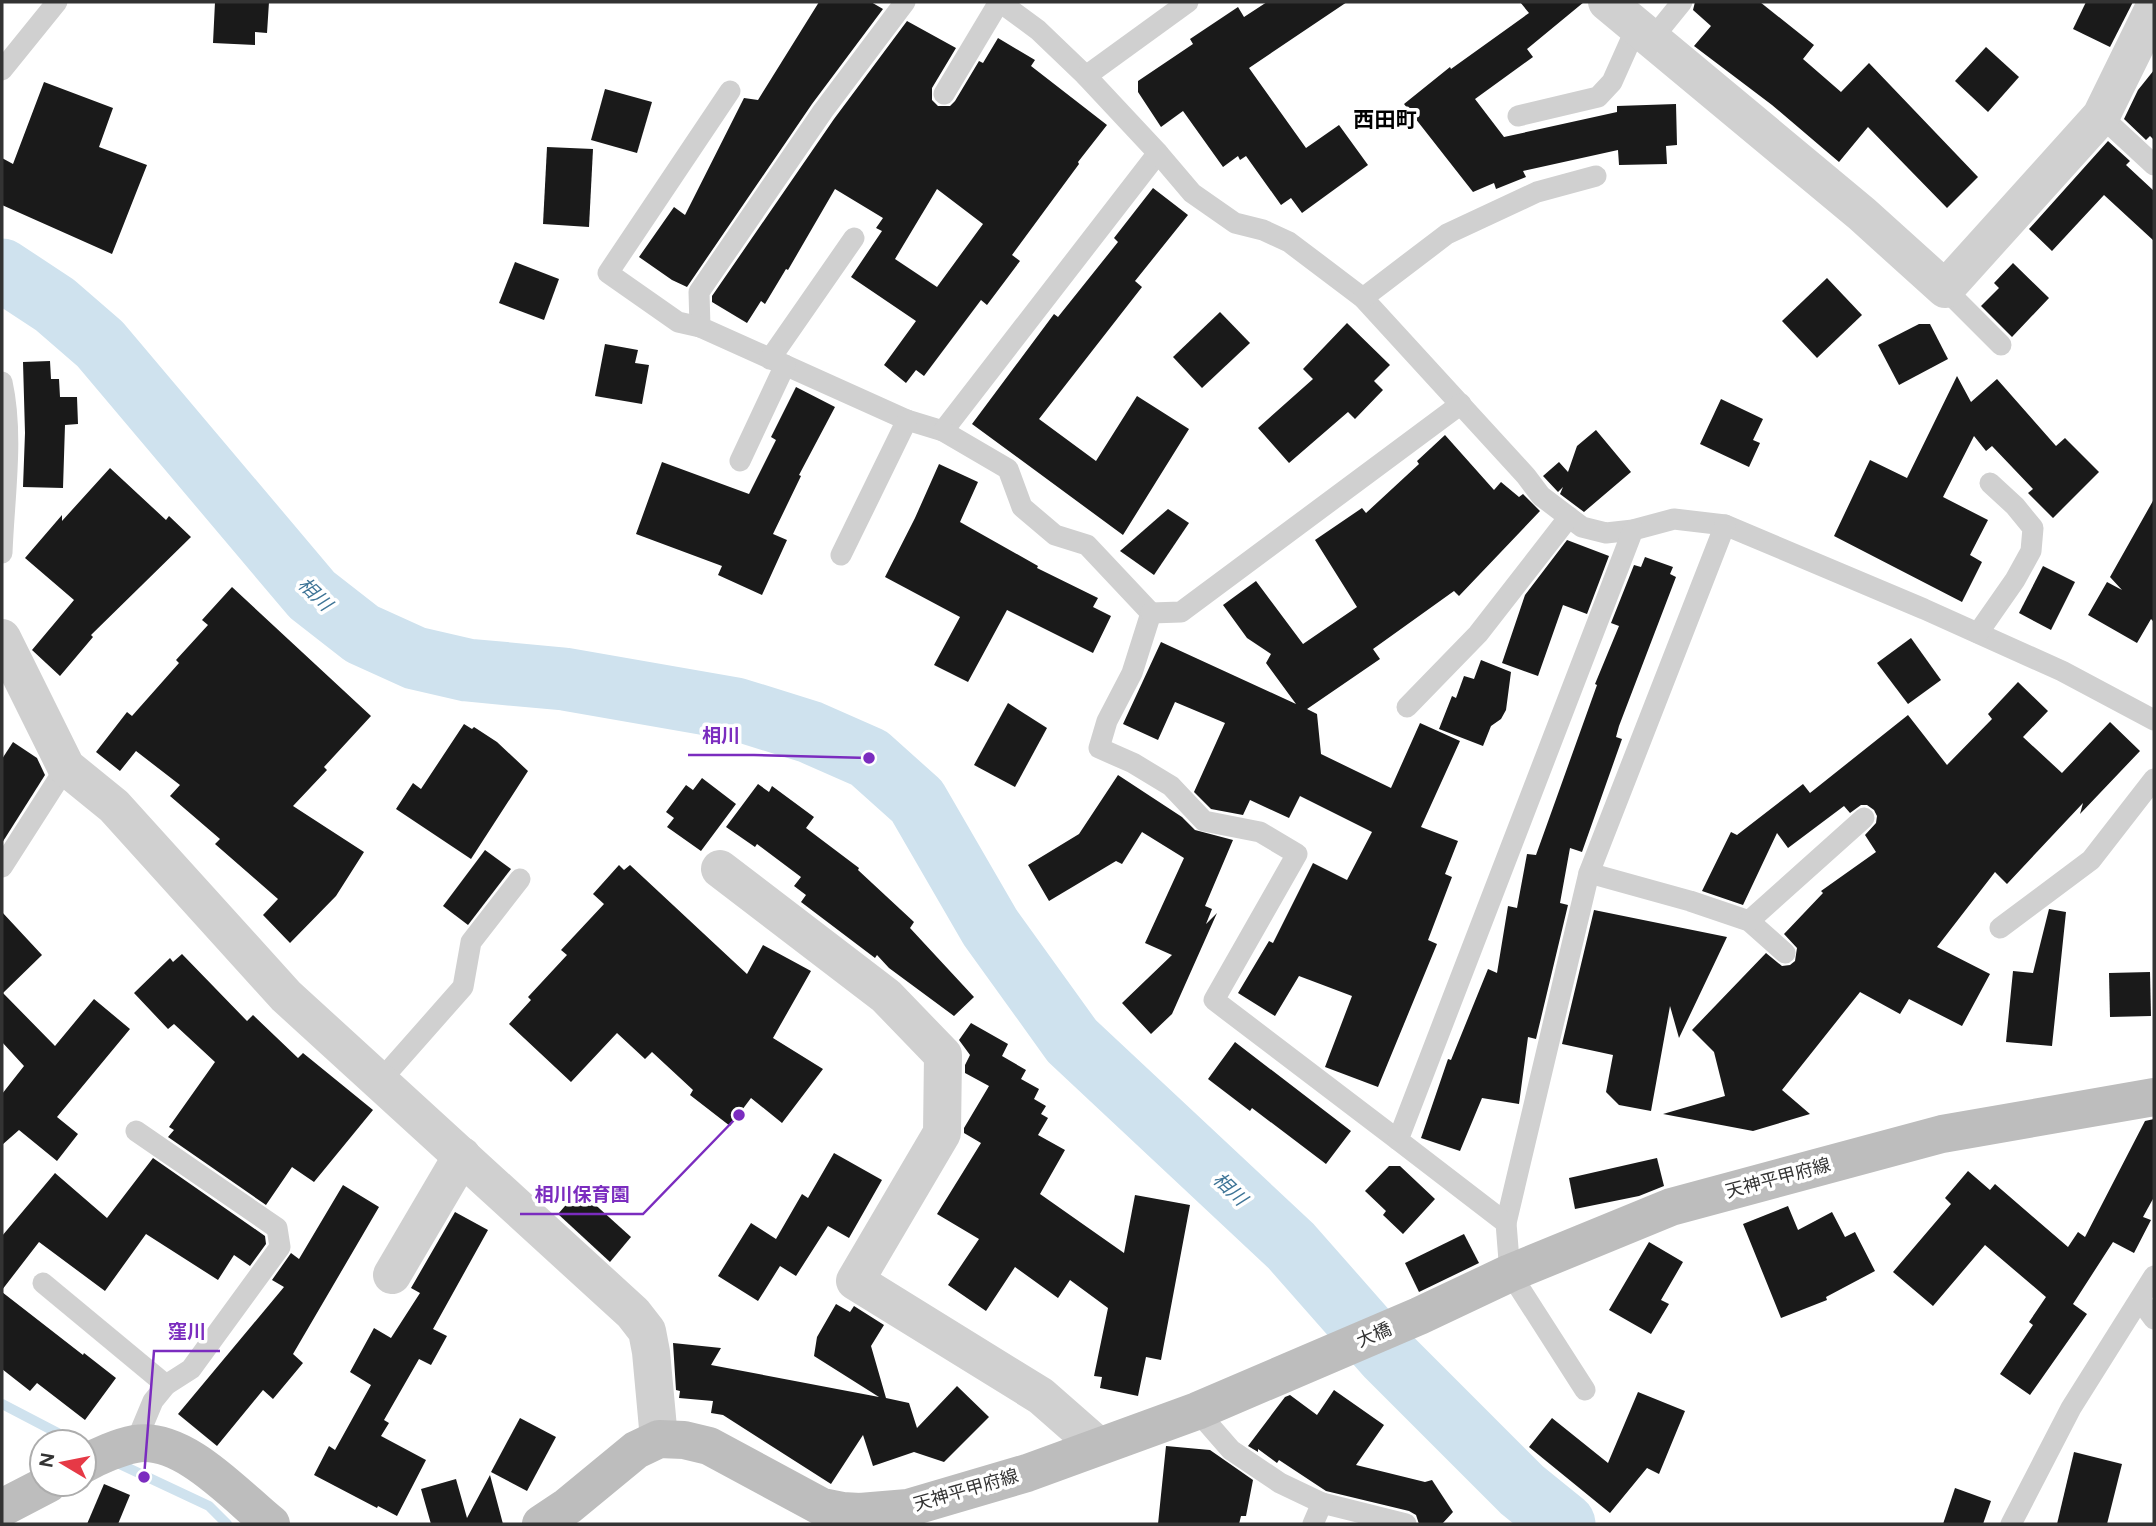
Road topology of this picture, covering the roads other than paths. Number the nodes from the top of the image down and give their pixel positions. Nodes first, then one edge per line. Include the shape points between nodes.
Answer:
1 (57, 2) edge
2 (905, 2) edge
3 (999, 2) edge
4 (1188, 2) edge
5 (1607, 2) edge
6 (1682, 2) edge
7 (2154, 8) edge
8 (1644, 32) junction
9 (2, 69) edge
10 (1086, 76) junction
11 (730, 91) dead end
12 (944, 94) dead end
13 (1518, 116) dead end
14 (2101, 116) junction
15 (1158, 153) junction
16 (2154, 165) edge
17 (1596, 176) dead end
18 (854, 238) dead end
19 (1945, 289) junction
20 (1363, 298) junction
21 (700, 327) junction
22 (2001, 345) dead end
23 (777, 362) junction
24 (2, 382) edge
25 (1461, 404) junction
26 (907, 421) junction
27 (943, 431) junction
28 (740, 461) dead end
29 (1990, 483) dead end
30 (1569, 517) junction
31 (1725, 525) junction
32 (1633, 530) junction
33 (2, 553) edge
34 (841, 555) dead end
35 (1151, 613) junction
36 (1978, 633) junction
37 (2, 638) edge
38 (1407, 706) dead end
39 (2154, 720) edge
40 (66, 767) junction
41 (2154, 779) edge
42 (1864, 818) dead end
43 (2, 867) edge
44 (720, 869) dead end
45 (1589, 873) junction
46 (520, 879) dead end
47 (1749, 921) junction
48 (2000, 928) dead end
49 (1785, 953) dead end
50 (380, 1081) junction
51 (2154, 1097) edge
52 (136, 1131) dead end
53 (1398, 1140) junction
54 (462, 1156) junction
55 (1506, 1223) junction
56 (1510, 1273) junction
57 (392, 1275) dead end
58 (2154, 1276) edge
59 (43, 1283) dead end
60 (2140, 1300) junction
61 (1419, 1316) joint
62 (2154, 1319) edge
63 (1329, 1355) joint
64 (166, 1385) junction
65 (1584, 1390) dead end
66 (1198, 1411) junction
67 (659, 1439) junction
68 (135, 1444) junction
69 (1098, 1446) junction
70 (98, 1458) edge
71 (28, 1494) edge
72 (1322, 1503) junction
73 (2, 1508) edge
74 (909, 1516) edge
75 (271, 1524) edge
76 (541, 1524) edge
77 (1313, 1524) edge
78 (1406, 1524) edge
79 (2011, 1524) edge

1 - 9 lane
2 - 21 lane via 823,111 699,292
3 - 10 lane via 1038,30
3 - 12 lane
4 - 10 lane
5 - 8 street
6 - 8 lane
7 - 14 street
8 - 13 lane via 1598,97
8 - 19 street
10 - 15 lane
11 - 21 lane via 608,272 678,322
14 - 16 lane
14 - 19 street
15 - 20 lane via 1192,193 1213,208 1235,223 1289,242
15 - 27 lane
17 - 20 lane via 1537,191 1447,234
18 - 23 lane
19 - 22 lane
20 - 25 lane
21 - 23 lane
23 - 26 lane
23 - 28 lane
24 - 33 lane via 6,450
25 - 30 lane via 1541,496
25 - 35 lane via 1181,612
26 - 27 lane
26 - 34 lane
27 - 35 lane via 1008,469 1022,507 1055,536 1087,545
29 - 36 lane via 2033,528 2031,551
30 - 32 lane via 1582,527 1605,533
30 - 38 lane via 1478,634
31 - 32 lane via 1674,519
31 - 36 lane
31 - 45 lane
32 - 53 lane
35 - 53 lane via 1132,673 1107,721 1099,748 1171,786 1203,821 1260,832 1297,854 1214,1000
36 - 39 lane
37 - 40 street
40 - 43 lane
40 - 50 street via 114,806 286,996
41 - 48 lane via 2091,860
42 - 47 lane
44 - 69 street via 886,996 943,1055 942,1133 855,1281 1041,1396
45 - 47 lane
45 - 55 lane
46 - 50 lane via 471,942 463,987
47 - 49 lane
50 - 54 street
51 - 56 main road, 天神平甲府線 via 1942,1134 1671,1207
52 - 64 lane via 277,1228 280,1247 191,1369
53 - 55 lane
54 - 57 street
54 - 67 street via 633,1313 646,1331
55 - 56 lane
56 - 61 main road, 天神平甲府線
56 - 65 lane
58 - 60 lane
59 - 64 lane
60 - 62 lane
60 - 79 lane via 2071,1408
61 - 63 main road, 大橋
63 - 66 main road, 天神平甲府線
64 - 68 lane via 153,1401
66 - 69 main road, 天神平甲府線
66 - 72 lane via 1231,1450 1280,1483
67 - 74 main road, 天神平甲府線 via 709,1446 822,1507
67 - 76 main road via 636,1450
68 - 70 main road
68 - 75 main road via 160,1445 183,1454
69 - 74 main road, 天神平甲府線
71 - 73 main road
72 - 77 lane
72 - 78 lane

